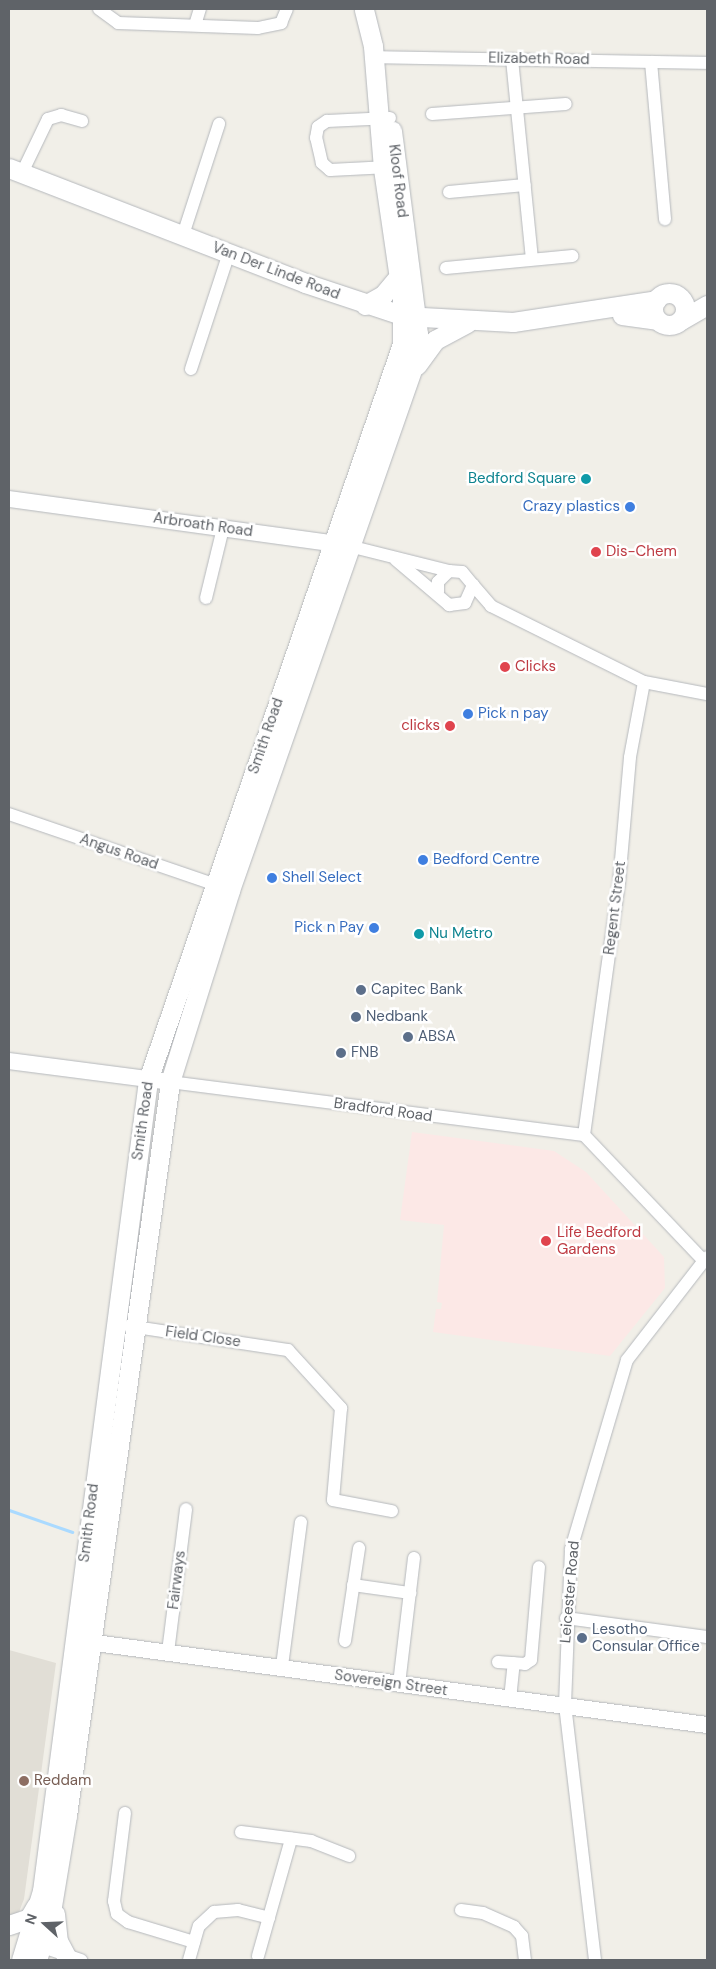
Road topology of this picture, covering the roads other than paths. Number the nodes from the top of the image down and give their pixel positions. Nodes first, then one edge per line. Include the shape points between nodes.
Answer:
1 (100, 9) edge
2 (200, 9) edge
3 (286, 9) edge
4 (364, 9) edge
5 (195, 25) junction
6 (375, 53) junction
7 (512, 58) junction
8 (651, 62) junction
9 (707, 63) edge
10 (566, 104) dead end
11 (517, 108) junction
12 (432, 114) dead end
13 (384, 118) junction
14 (82, 120) dead end
15 (219, 124) dead end
16 (390, 167) junction
17 (15, 170) edge
18 (525, 185) junction
19 (449, 192) dead end
20 (665, 219) dead end
21 (183, 236) junction
22 (229, 253) junction
23 (572, 256) dead end
24 (532, 258) junction
25 (446, 268) dead end
26 (405, 281) junction
27 (707, 295) edge
28 (680, 297) junction
29 (656, 300) junction
30 (707, 305) edge
31 (370, 307) junction
32 (410, 317) junction
33 (554, 318) junction
34 (657, 320) junction
35 (681, 320) junction
36 (460, 322) junction
37 (396, 367) junction
38 (191, 369) dead end
39 (408, 386) junction
40 (9, 499) edge
41 (223, 528) junction
42 (334, 542) junction
43 (353, 547) junction
44 (396, 560) junction
45 (449, 571) junction
46 (473, 585) junction
47 (438, 592) junction
48 (206, 598) dead end
49 (465, 602) junction
50 (492, 606) junction
51 (644, 682) junction
52 (707, 694) edge
53 (9, 814) edge
54 (221, 887) junction
55 (9, 1061) edge
56 (148, 1080) junction
57 (170, 1082) junction
58 (584, 1135) junction
59 (705, 1259) edge
60 (126, 1326) junction
61 (186, 1508) dead end
62 (392, 1511) dead end
63 (302, 1522) dead end
64 (359, 1548) dead end
65 (414, 1558) dead end
66 (539, 1567) dead end
67 (353, 1585) junction
68 (410, 1593) junction
69 (566, 1618) junction
70 (707, 1638) edge
71 (82, 1641) junction
72 (345, 1641) dead end
73 (168, 1652) junction
74 (498, 1662) dead end
75 (514, 1663) junction
76 (282, 1666) junction
77 (399, 1684) junction
78 (510, 1699) junction
79 (565, 1706) junction
80 (707, 1725) edge
81 (125, 1813) dead end
82 (241, 1832) dead end
83 (291, 1839) junction
84 (349, 1856) dead end
85 (47, 1898) junction
86 (461, 1910) dead end
87 (269, 1918) junction
88 (9, 1925) edge
89 (194, 1942) junction
90 (34, 1954) edge
91 (258, 1956) dead end
92 (74, 1959) edge
93 (189, 1960) edge
94 (525, 1960) edge
95 (595, 1960) edge

1 - 5 street via 118,22
2 - 5 street
3 - 5 street via 281,23 274,26
4 - 6 main road, Kloof Road
6 - 7 street, Elizabeth Road
6 - 13 main road, Kloof Road
7 - 8 street, Elizabeth Road
7 - 11 street
8 - 9 street, Elizabeth Road
8 - 20 street
10 - 11 street
11 - 12 street
11 - 18 street
13 - 16 main road, Kloof Road
13 - 16 street via 327,121 316,131 316,143 322,163 330,170
14 - 17 street via 61,115 48,119
15 - 21 street
16 - 26 main road, Kloof Road
17 - 21 main road, Van Der Linde Road
18 - 19 street
18 - 24 street
21 - 22 main road, Van Der Linde Road
22 - 31 main road, Van Der Linde Road
22 - 38 street
23 - 24 street
24 - 25 street
26 - 31 main road
26 - 32 main road, Kloof Road
26 - 36 main road
27 - 28 main road
28 - 29 main road via 668,293
28 - 35 main road via 685,306
29 - 33 main road, Van Der Linde Road
29 - 34 main road
30 - 35 main road
31 - 32 main road, Van Der Linde Road
31 - 37 main road via 393,332
32 - 36 main road, Van Der Linde Road
32 - 37 main road, Smith Road
32 - 39 main road, Smith Road via 418,341
33 - 34 main road, Van Der Linde Road via 636,314
33 - 36 main road, Van Der Linde Road
34 - 35 main road via 666,325
36 - 39 main road via 428,346
37 - 42 main road, Smith Road
39 - 43 main road, Smith Road
40 - 41 street, Arbroath Road
41 - 42 street, Arbroath Road
41 - 48 street
42 - 43 street, Arbroath Road
42 - 54 main road, Smith Road
43 - 44 street, Arbroath Road
43 - 54 main road, Smith Road
44 - 45 street, Arbroath Road
44 - 47 street, Arbroath Road
45 - 46 street via 462,572
45 - 47 street via 438,582
46 - 49 street
46 - 50 street
47 - 49 street via 449,605
49 - 50 street
50 - 51 street
51 - 52 street
51 - 58 street, Regent Street via 630,757 619,883
53 - 54 street, Angus Road
54 - 56 main road, Smith Road
54 - 57 main road, Smith Road
55 - 56 street, Bradford Road
56 - 57 street, Bradford Road
56 - 60 main road, Smith Road
57 - 58 street, Bradford Road
57 - 60 main road, Smith Road
58 - 59 street
59 - 69 street, Leicester Road via 634,1350 623,1371 573,1538
60 - 62 street, Field Close via 288,1350 341,1408 333,1500
60 - 71 main road, Smith Road
61 - 73 street, Fairways
63 - 76 street
64 - 67 street
65 - 68 street
66 - 75 street via 533,1657 528,1664
67 - 68 street
67 - 72 street
68 - 77 street
69 - 70 street
69 - 79 street, Leicester Road
71 - 73 street, Sovereign Street
71 - 85 main road, Smith Road
73 - 76 street, Sovereign Street
74 - 75 street
75 - 78 street
76 - 77 street, Sovereign Street
77 - 78 street, Sovereign Street
78 - 79 street, Sovereign Street
79 - 80 street, Sovereign Street
79 - 95 street, Leicester Road
81 - 89 street via 114,1901 117,1914 128,1922
82 - 83 street
83 - 84 street via 320,1843
83 - 87 street
85 - 88 main road via 29,1918
85 - 90 main road, Smith Road
85 - 92 main road via 58,1941
86 - 94 street via 483,1913 514,1927 522,1936
87 - 89 street via 238,1910 214,1912 199,1926
87 - 91 street
89 - 93 street
90 - 92 street

